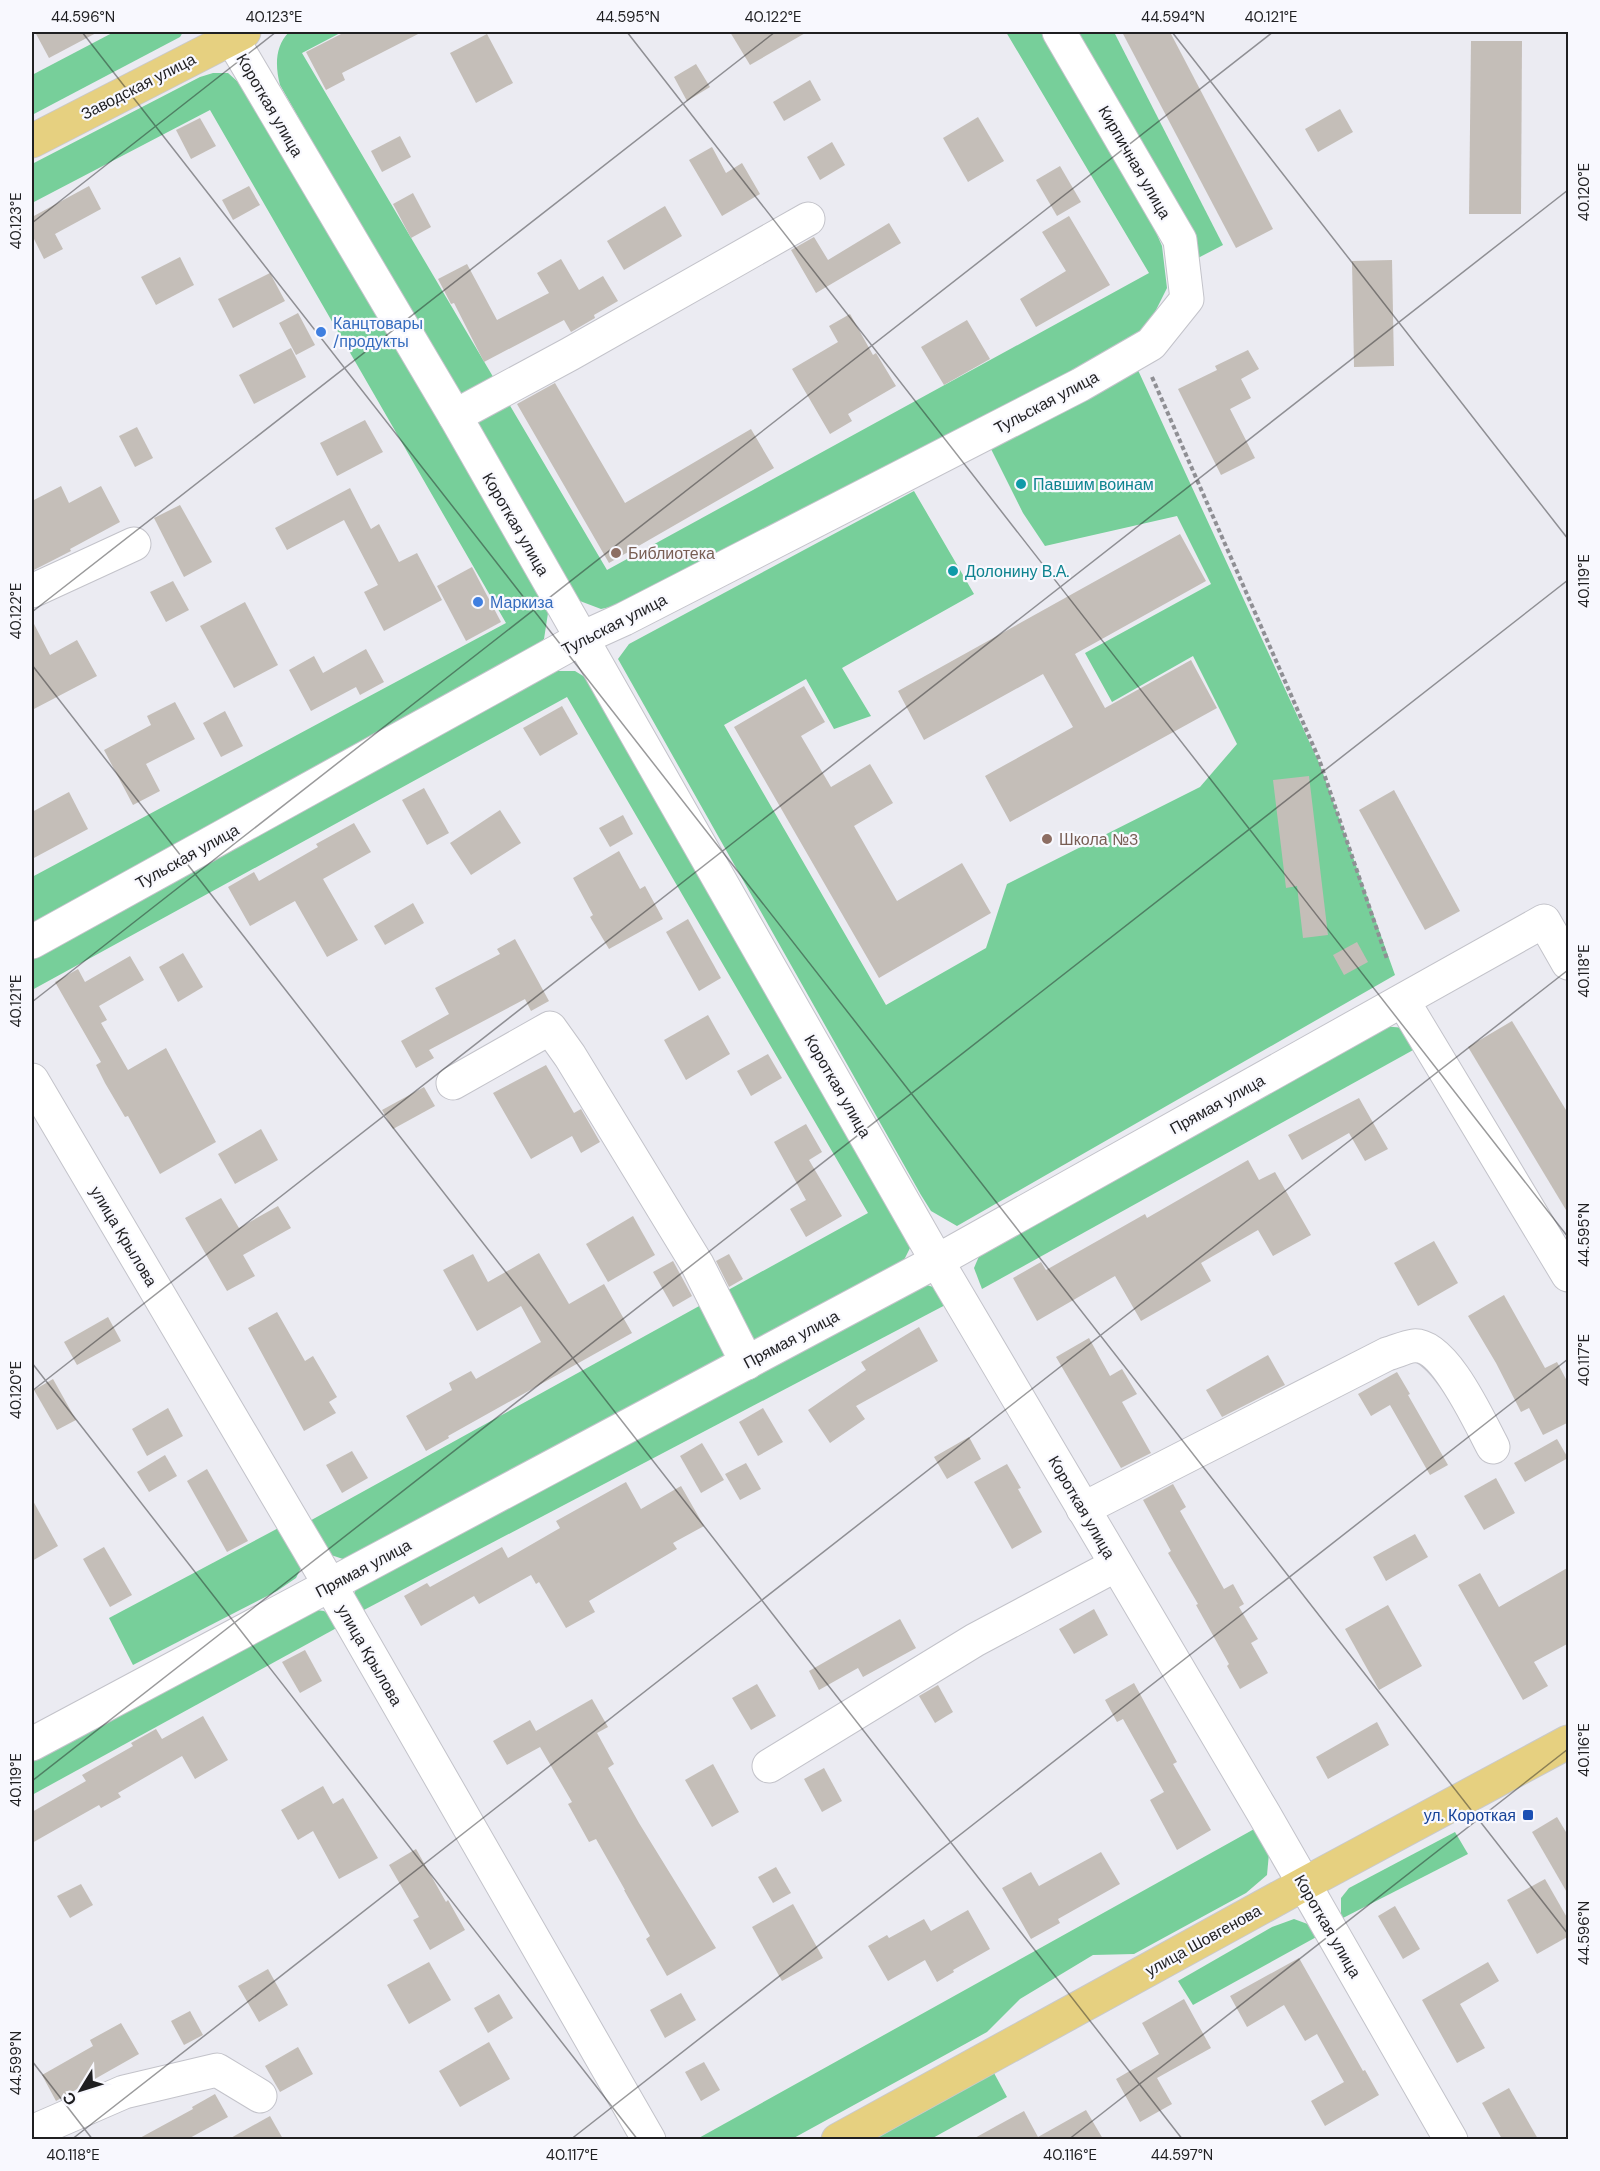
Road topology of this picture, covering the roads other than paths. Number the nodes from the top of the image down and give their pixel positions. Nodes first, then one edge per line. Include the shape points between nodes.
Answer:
1 (1059, 32) edge
2 (234, 34) edge
3 (32, 141) edge
4 (807, 219) dead end
5 (1187, 299) joint
6 (455, 416) junction
7 (134, 544) dead end
8 (32, 591) edge
9 (582, 638) junction
10 (32, 942) edge
11 (1569, 963) edge
12 (1403, 1001) junction
13 (32, 1080) edge
14 (453, 1083) dead end
15 (937, 1261) junction
16 (1569, 1275) edge
17 (747, 1363) junction
18 (1493, 1447) dead end
19 (1083, 1509) junction
20 (1116, 1565) junction
21 (330, 1585) junction
22 (1569, 1742) edge
23 (32, 1744) edge
24 (769, 1766) dead end
25 (1304, 1884) junction
26 (260, 2096) dead end
27 (32, 2132) edge
28 (649, 2139) edge
29 (838, 2139) edge
30 (1451, 2139) edge

1 - 5 street, Кирпичная улица via 1180,240
2 - 3 main road, Заводская улица
2 - 6 street, Короткая улица
4 - 6 street
5 - 9 street, Тульская улица via 1151,344 1069,390 624,620
6 - 9 street, Короткая улица
7 - 8 street
9 - 10 street, Тульская улица
9 - 15 street, Короткая улица
11 - 12 street, Прямая улица via 1544,921
12 - 15 street, Прямая улица
12 - 16 street
13 - 21 street, улица Крылова
14 - 17 street via 550,1028 698,1264
15 - 17 street, Прямая улица
15 - 19 street, Короткая улица
17 - 21 street, Прямая улица
18 - 19 street via 1462,1390 1436,1353 1415,1345 1387,1354
19 - 20 street, Короткая улица
20 - 24 street via 975,1640
20 - 25 street, Короткая улица
21 - 23 street, Прямая улица
21 - 28 street, улица Крылова
22 - 25 main road, улица Шовгенова
25 - 29 main road, улица Шовгенова
25 - 30 street, Короткая улица
26 - 27 street via 217,2070 124,2092

